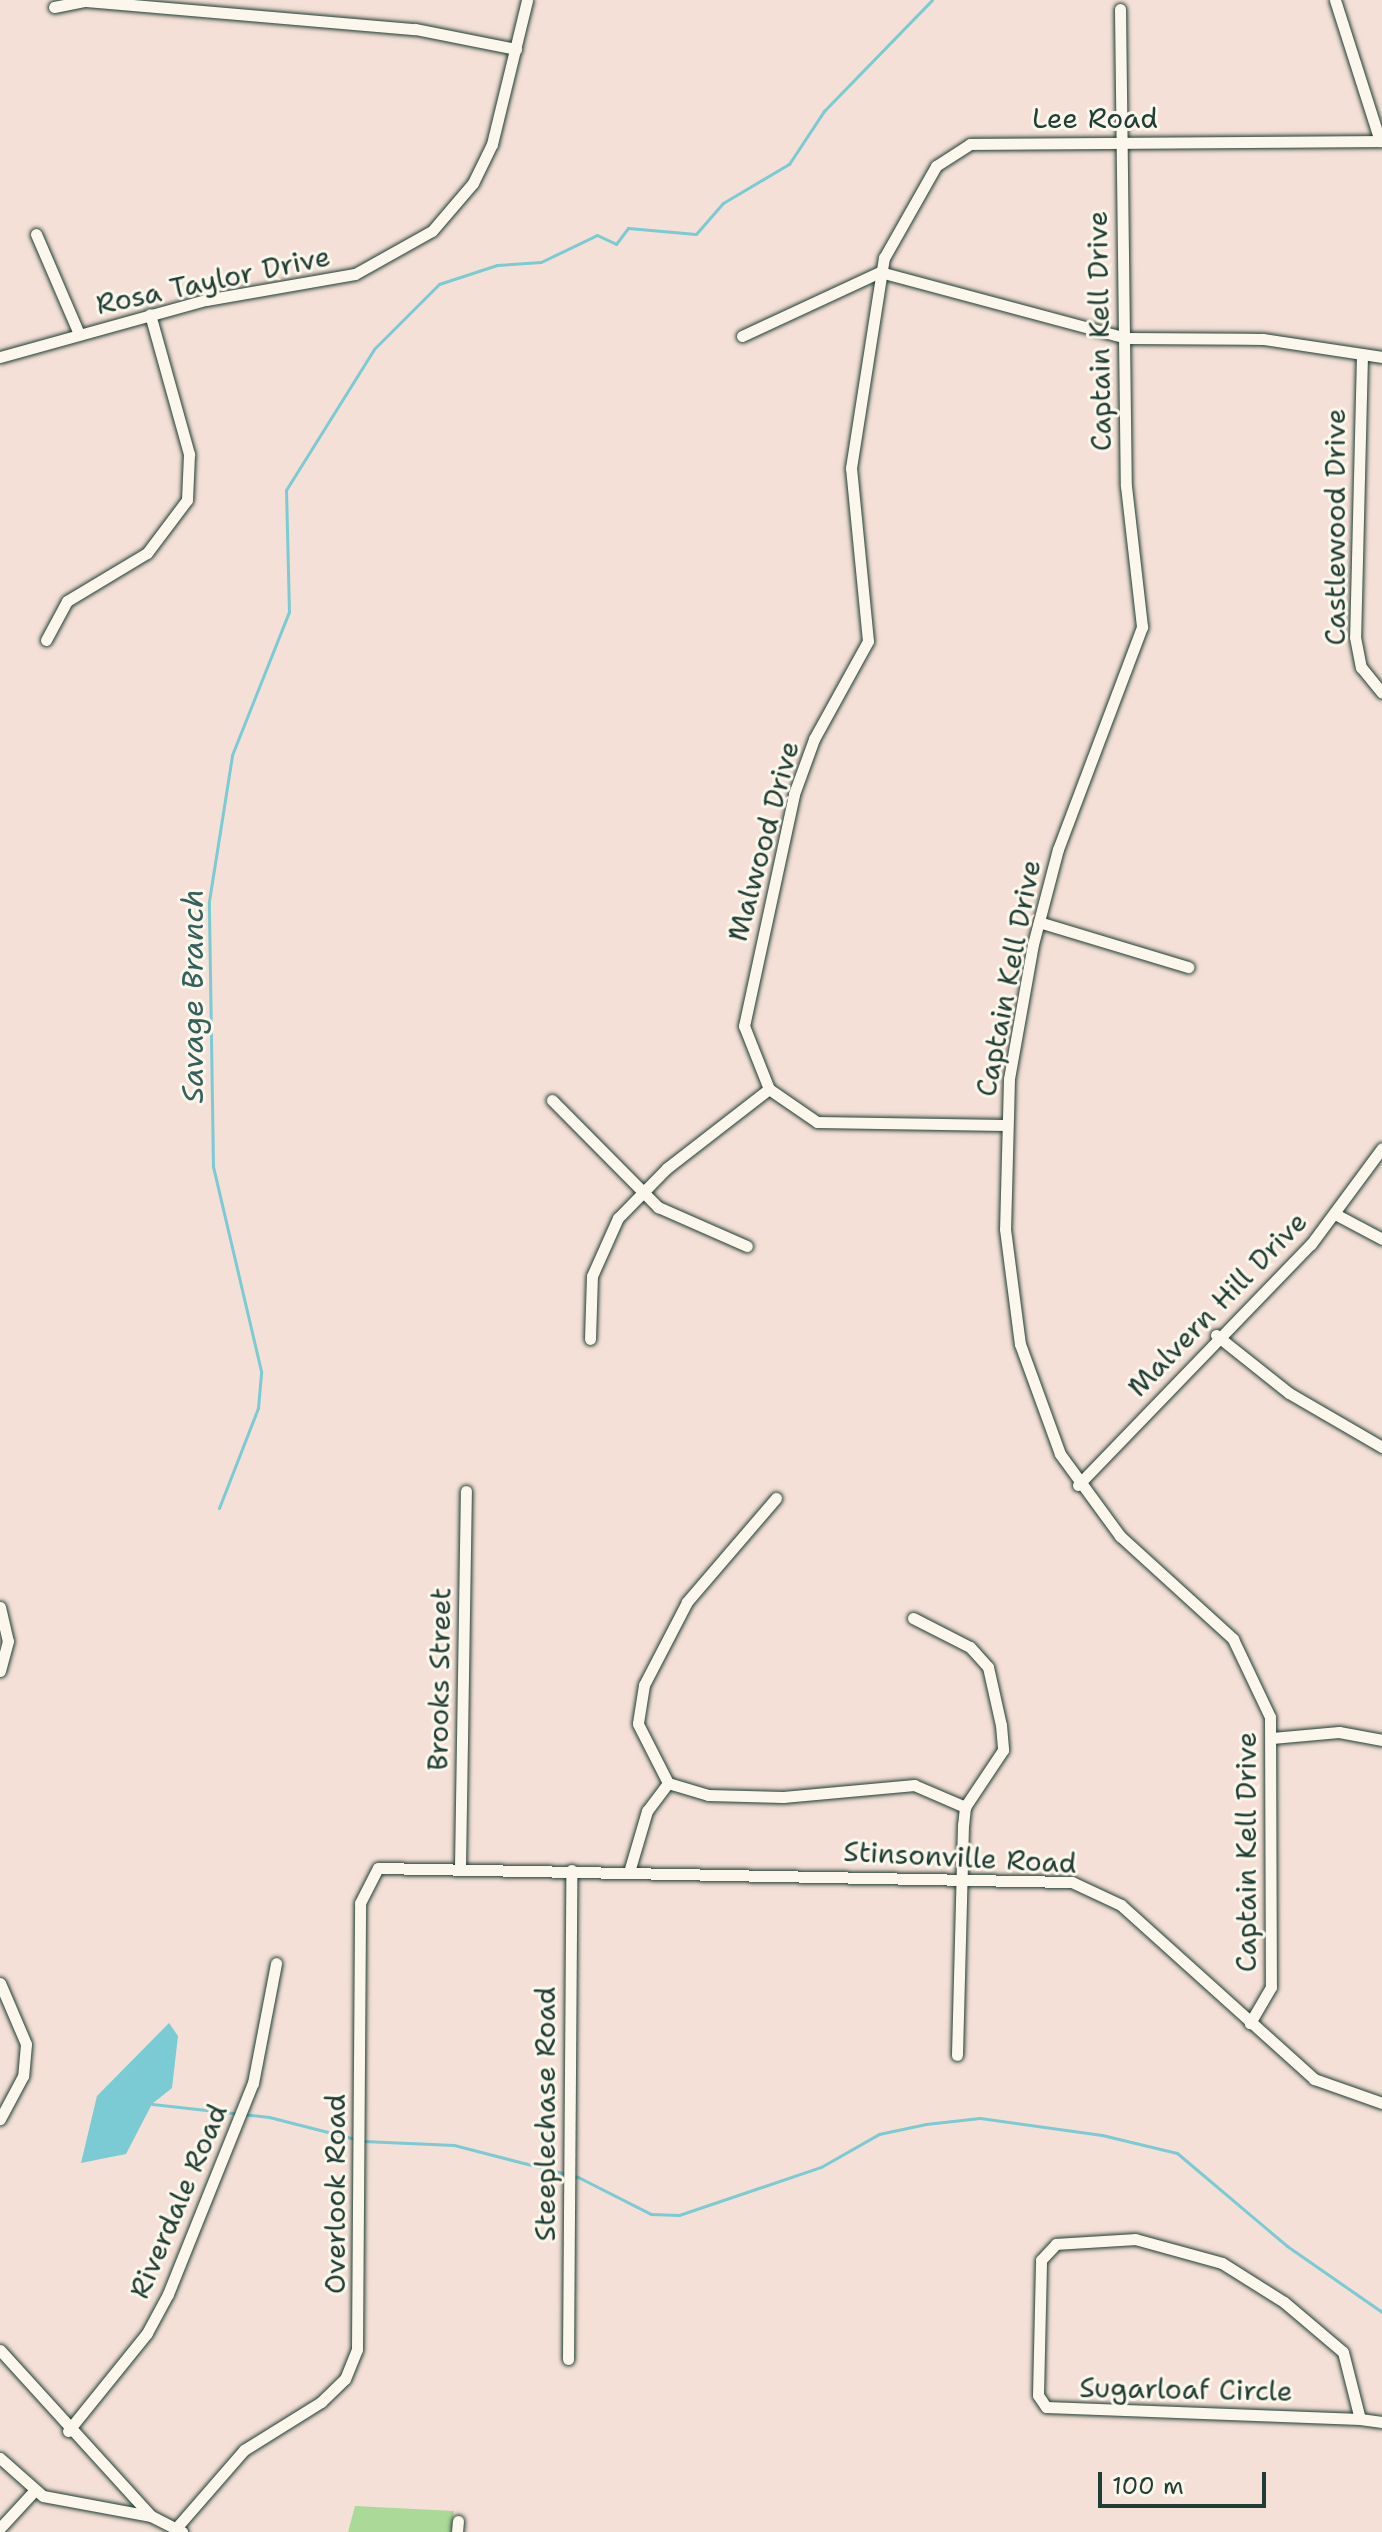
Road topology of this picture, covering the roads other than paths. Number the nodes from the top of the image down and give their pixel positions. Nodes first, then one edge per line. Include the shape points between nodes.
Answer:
1 (527, 0) edge
2 (1335, 0) edge
3 (54, 7) dead end
4 (1120, 9) dead end
5 (516, 49) junction
6 (1381, 141) edge
7 (1118, 142) junction
8 (36, 234) dead end
9 (880, 272) junction
10 (150, 314) junction
11 (79, 334) junction
12 (742, 336) dead end
13 (1126, 338) junction
14 (1362, 355) junction
15 (0, 357) edge
16 (1382, 357) edge
17 (46, 640) dead end
18 (1382, 693) edge
19 (1039, 922) junction
20 (1188, 967) dead end
21 (769, 1089) junction
22 (552, 1100) dead end
23 (1005, 1125) junction
24 (1382, 1148) edge
25 (640, 1191) junction
26 (1335, 1214) junction
27 (1382, 1239) edge
28 (747, 1246) dead end
29 (1216, 1335) junction
30 (590, 1339) dead end
31 (1382, 1447) edge
32 (1078, 1485) junction
33 (466, 1491) dead end
34 (776, 1498) dead end
35 (0, 1607) edge
36 (913, 1618) dead end
37 (0, 1671) edge
38 (1272, 1738) junction
39 (1382, 1740) edge
40 (668, 1783) junction
41 (965, 1807) junction
42 (460, 1867) junction
43 (571, 1870) junction
44 (629, 1872) junction
45 (960, 1880) junction
46 (276, 1963) dead end
47 (0, 1983) edge
48 (1250, 2023) junction
49 (957, 2055) dead end
50 (1382, 2103) edge
51 (0, 2119) edge
52 (0, 2350) edge
53 (568, 2359) dead end
54 (1360, 2419) junction
55 (1382, 2422) edge
56 (68, 2431) junction
57 (0, 2458) edge
58 (35, 2490) junction
59 (151, 2516) junction
60 (0, 2528) edge
61 (180, 2530) edge

1 - 5 street
2 - 6 street
3 - 5 street via 86,1 415,29
4 - 7 street, Captain Kell Drive
5 - 10 street, Rosa Taylor Drive via 503,111 473,183 429,233 327,282
6 - 7 street, Lee Road
7 - 9 street, Lee Road via 960,147 936,166
7 - 13 street, Captain Kell Drive
8 - 11 street
9 - 12 street
9 - 13 street
9 - 21 street, Malwood Drive via 851,468 868,641 834,698 794,794 746,997 748,1049
10 - 11 street, Rosa Taylor Drive
10 - 17 street via 189,454 187,500 147,553 67,601
11 - 15 street, Rosa Taylor Drive
13 - 14 street via 1263,339
13 - 19 street, Captain Kell Drive via 1126,486 1142,627 1058,849
14 - 16 street
14 - 18 street, Castlewood Drive via 1355,637 1361,667
19 - 20 street
19 - 23 street, Captain Kell Drive
21 - 23 street, Malwood Drive via 817,1122
21 - 25 street
22 - 25 street
23 - 32 street, Captain Kell Drive via 1005,1229 1020,1344 1045,1425
24 - 26 street, Malvern Hill Drive
25 - 28 street via 696,1229
25 - 30 street via 595,1267
26 - 27 street
26 - 29 street, Malvern Hill Drive
29 - 31 street via 1289,1393
29 - 32 street, Malvern Hill Drive
32 - 38 street, Captain Kell Drive via 1120,1536 1233,1639 1260,1687
33 - 42 street, Brooks Street
34 - 40 street via 687,1602 644,1685 638,1724
35 - 37 street via 8,1641
36 - 41 street via 970,1647 997,1689 1003,1750
38 - 39 street via 1339,1732
38 - 48 street, Captain Kell Drive via 1271,1987
40 - 41 street via 708,1795 783,1797 914,1785
40 - 44 street via 647,1811
41 - 45 street
42 - 43 street, Stinsonville Road
42 - 61 street, Overlook Road via 392,1864 378,1868 361,1891 358,2322 349,2369 321,2402 244,2450
43 - 44 street, Stinsonville Road
43 - 53 street, Steeplechase Road
44 - 45 street, Stinsonville Road
45 - 48 street, Stinsonville Road via 1072,1882 1100,1891
45 - 49 street
46 - 56 street, Riverdale Road via 253,2083 168,2294 147,2333
47 - 51 street via 20,2018 26,2053 18,2090
48 - 50 street, Stinsonville Road via 1314,2079
52 - 56 street
54 - 54 street, Sugarloaf Circle via 1051,2410 1038,2395 1041,2260 1056,2244 1135,2239 1222,2263 1343,2352
54 - 55 street, Sugarloaf Circle
56 - 59 street
57 - 58 street
58 - 59 street
58 - 60 street
59 - 61 street

